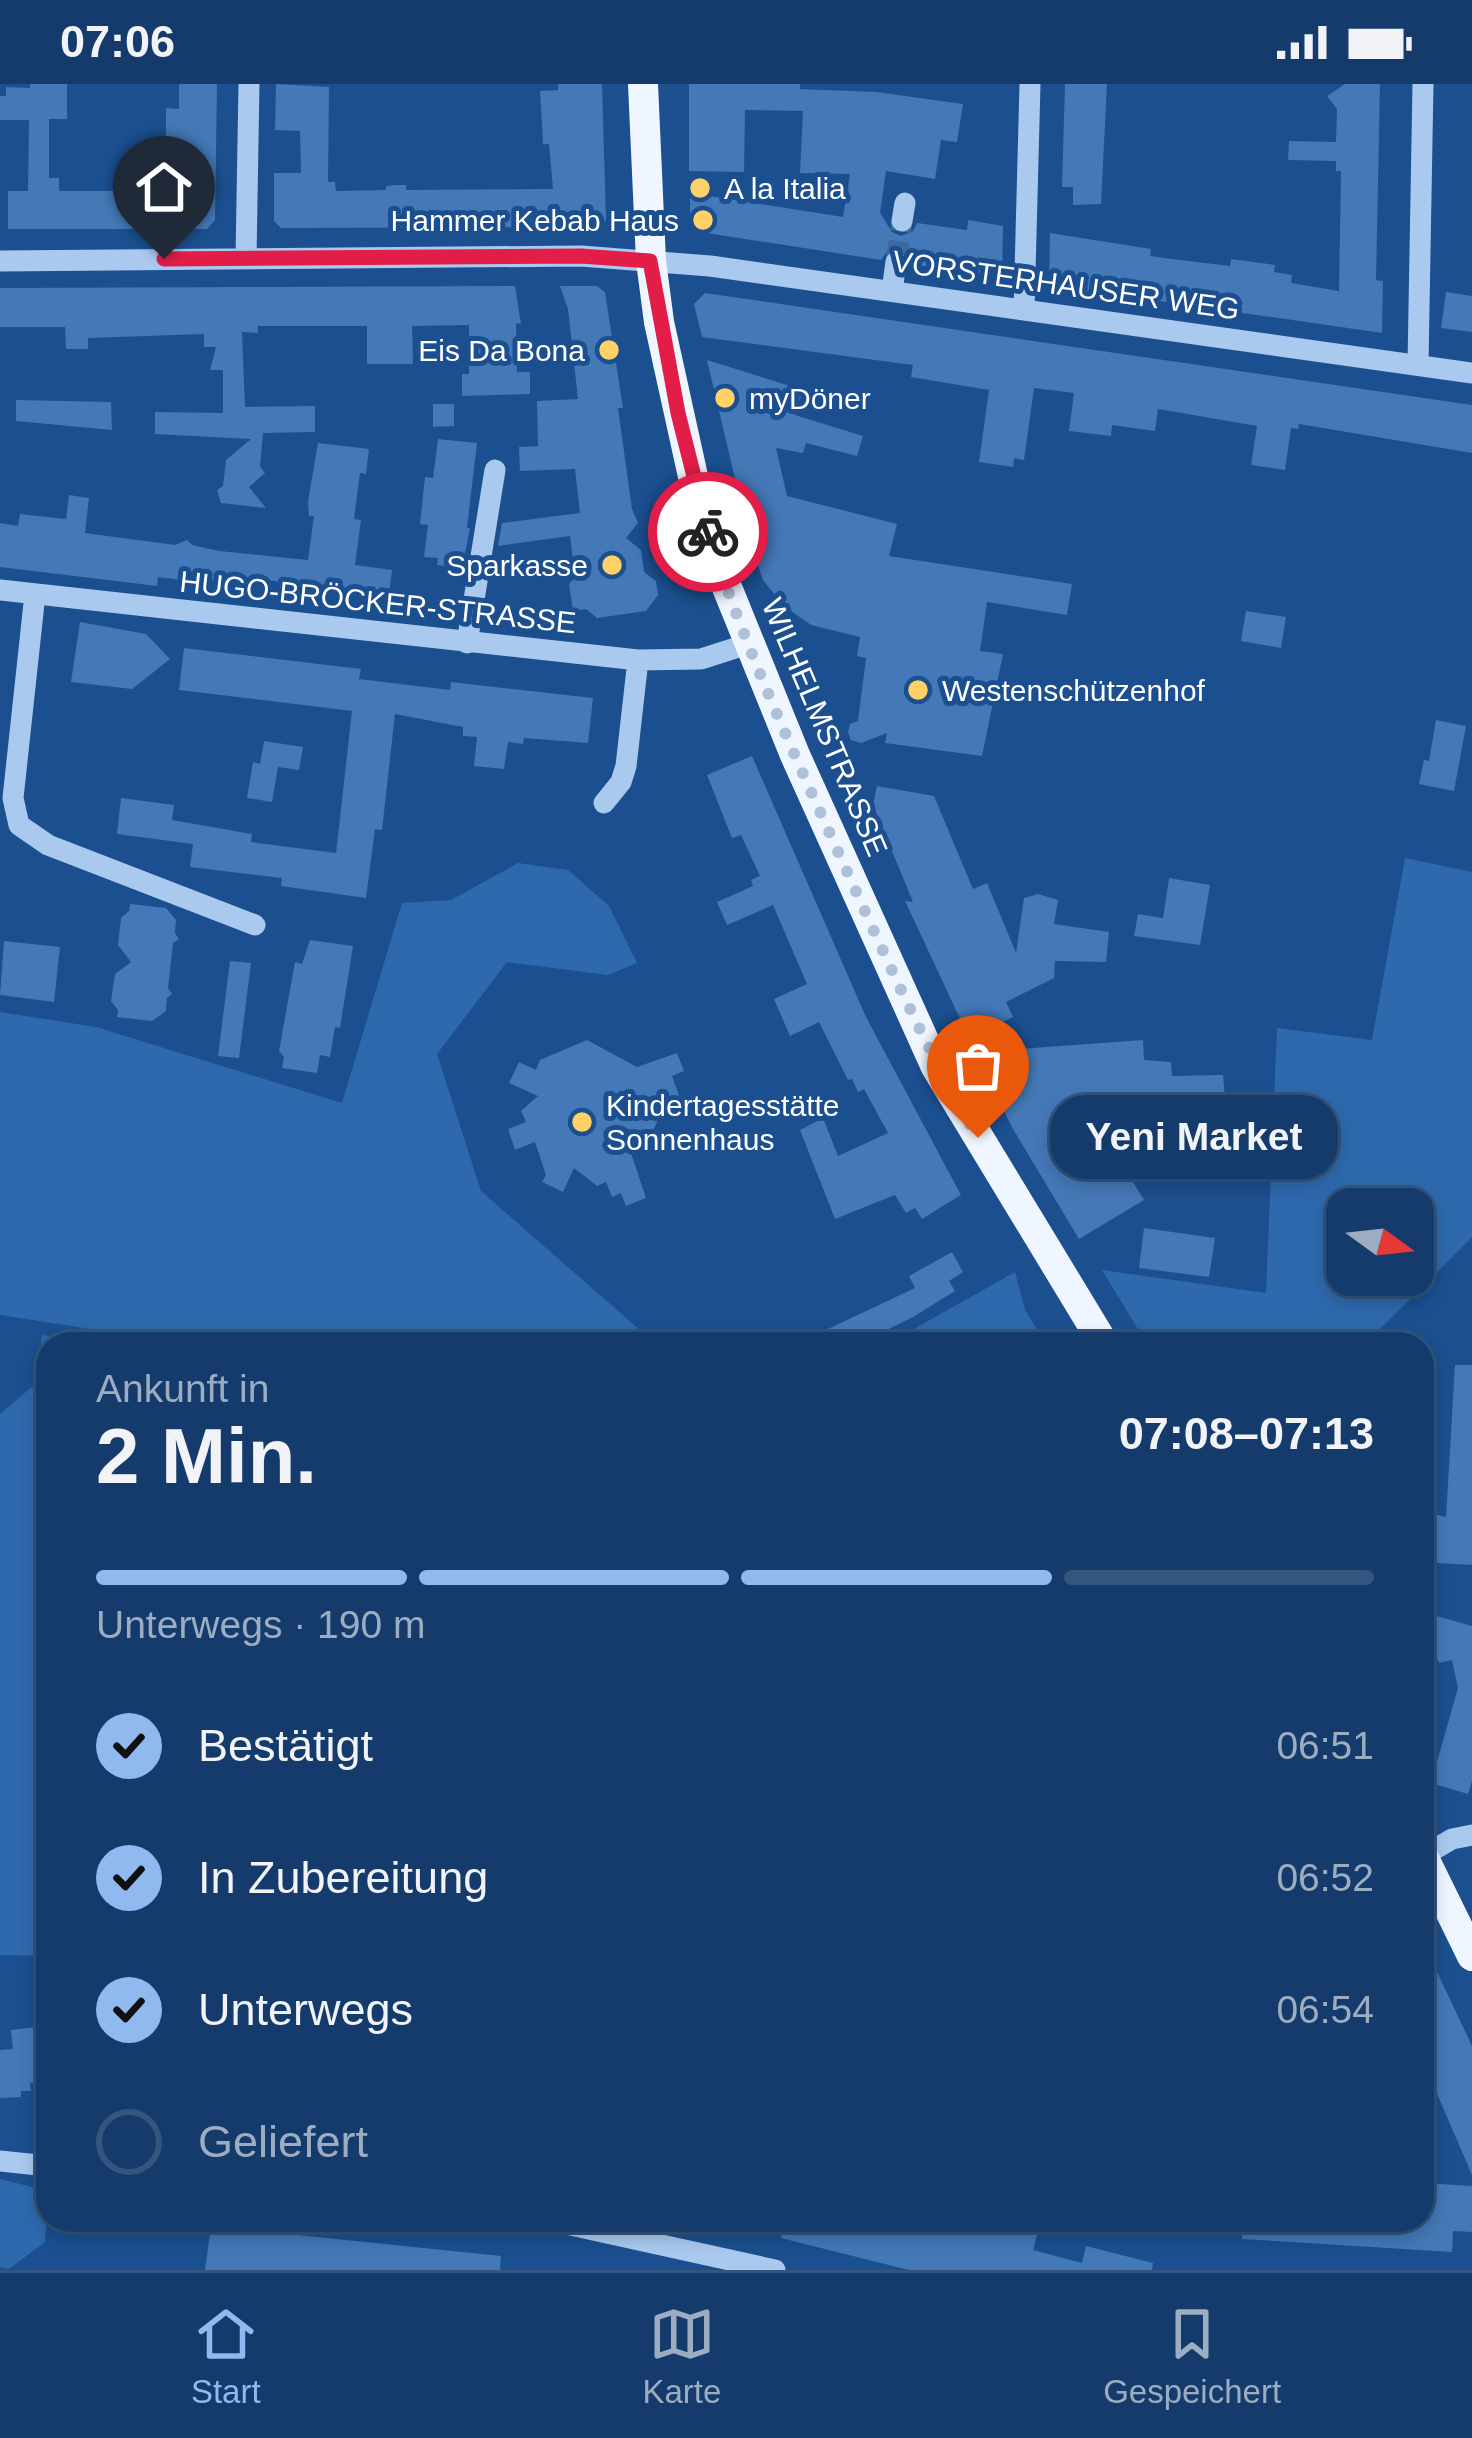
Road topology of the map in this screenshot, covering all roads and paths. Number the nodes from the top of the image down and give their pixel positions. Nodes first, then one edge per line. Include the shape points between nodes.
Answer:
1 (248, 84) edge
2 (644, 84) edge
3 (1030, 84) edge
4 (1423, 84) edge
5 (246, 257) junction
6 (0, 261) edge
7 (650, 261) junction
8 (896, 262) tunnel mouth
9 (892, 291) junction
10 (1024, 310) junction
11 (1418, 364) junction
12 (1472, 373) edge
13 (495, 470) dead end
14 (0, 590) edge
15 (35, 594) junction
16 (466, 643) junction
17 (748, 644) junction
18 (638, 660) junction
19 (604, 803) dead end
20 (255, 926) dead end
21 (1097, 1332) edge
22 (1472, 1835) edge
23 (1434, 1849) edge
24 (1434, 1879) edge
25 (1472, 1956) edge
26 (0, 2161) edge
27 (36, 2165) edge
28 (602, 2232) edge
29 (775, 2270) edge

1 - 5 street
2 - 7 main road, WILHELMSTRASSE
3 - 10 street
4 - 11 street
5 - 6 street, VORSTERHAUSER WEG
5 - 7 street, VORSTERHAUSER WEG
7 - 9 street, VORSTERHAUSER WEG
7 - 17 main road, WILHELMSTRASSE via 698,499
8 - 9 street
9 - 10 street, VORSTERHAUSER WEG
10 - 11 street, VORSTERHAUSER WEG
11 - 12 street, VORSTERHAUSER WEG
13 - 16 street
14 - 15 street, HUGO-BRÖCKER-STRASSE
15 - 16 street, HUGO-BRÖCKER-STRASSE
15 - 20 street via 13,798 19,825 48,845
16 - 18 street, HUGO-BRÖCKER-STRASSE
17 - 18 street, HUGO-BRÖCKER-STRASSE via 701,658
17 - 21 main road, WILHELMSTRASSE via 936,1067
18 - 19 street via 626,766
22 - 23 street
24 - 25 main road
26 - 27 street
28 - 29 street

